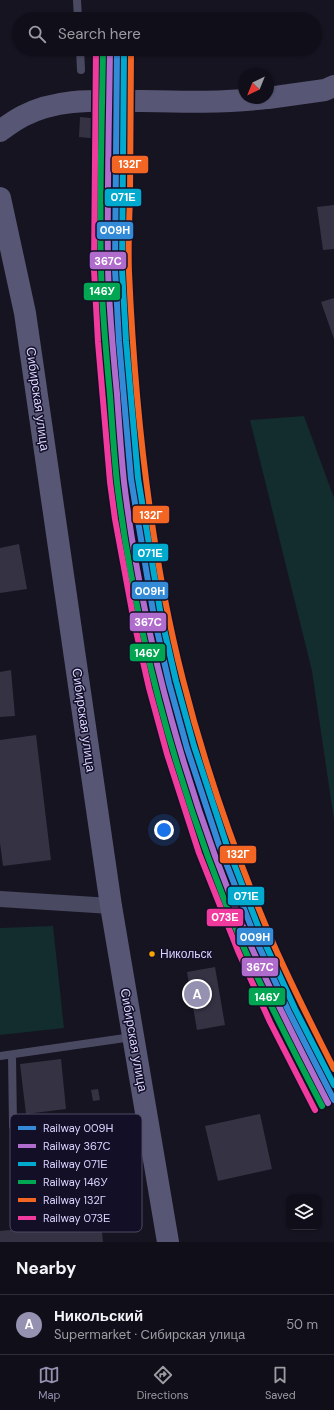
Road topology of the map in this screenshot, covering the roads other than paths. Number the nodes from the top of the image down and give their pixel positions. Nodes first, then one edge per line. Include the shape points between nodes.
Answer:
1 (77, 0) edge
2 (78, 12) edge
3 (80, 56) edge
4 (81, 70) dead end
5 (334, 86) edge
6 (274, 97) edge
7 (238, 100) edge
8 (0, 131) edge
9 (0, 198) edge
10 (0, 899) edge
11 (111, 906) junction
12 (133, 1036) junction
13 (12, 1055) junction
14 (0, 1056) edge
15 (13, 1114) edge
16 (168, 1242) edge

1 - 2 lane
3 - 4 lane
5 - 6 main road via 325,90
7 - 8 main road via 84,100 37,110 22,116
9 - 11 main road, Сибирская улица via 25,313
10 - 11 street
11 - 12 main road, Сибирская улица
12 - 13 lane
12 - 16 main road, Сибирская улица
13 - 14 lane
13 - 15 lane

